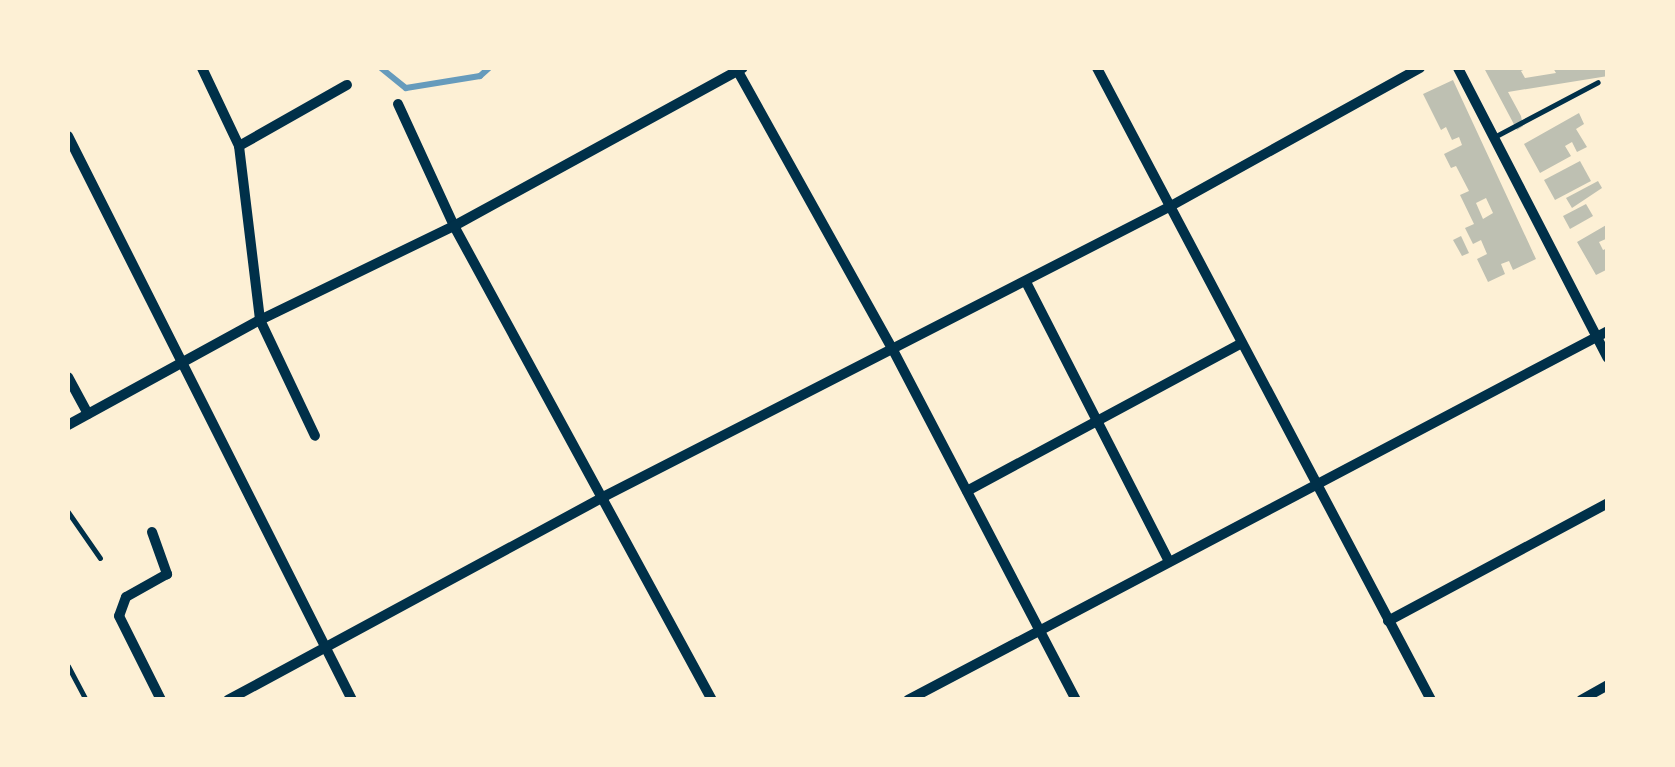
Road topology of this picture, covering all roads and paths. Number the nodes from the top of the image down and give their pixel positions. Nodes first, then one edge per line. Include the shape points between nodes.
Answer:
1 (202, 68) edge
2 (739, 68) edge
3 (1097, 68) edge
4 (1420, 68) edge
5 (1458, 68) edge
6 (1598, 82) dead end
7 (348, 85) dead end
8 (398, 104) dead end
9 (68, 136) edge
10 (1494, 137) junction
11 (238, 146) junction
12 (1168, 207) junction
13 (454, 226) junction
14 (1026, 282) junction
15 (260, 320) junction
16 (1608, 331) edge
17 (1596, 337) junction
18 (1242, 343) junction
19 (893, 350) junction
20 (1608, 358) edge
21 (183, 362) junction
22 (68, 377) edge
23 (88, 414) junction
24 (1098, 420) junction
25 (68, 425) edge
26 (315, 436) dead end
27 (1314, 485) junction
28 (967, 491) junction
29 (605, 496) junction
30 (1608, 503) edge
31 (68, 512) edge
32 (152, 532) dead end
33 (100, 558) dead end
34 (1169, 562) junction
35 (1388, 620) junction
36 (1040, 630) junction
37 (325, 648) junction
38 (68, 666) edge
39 (1608, 686) edge
40 (86, 700) edge
41 (161, 700) edge
42 (228, 700) edge
43 (352, 700) edge
44 (712, 700) edge
45 (908, 700) edge
46 (1076, 700) edge
47 (1432, 700) edge
48 (1580, 700) edge

1 - 11 street
2 - 13 street
2 - 19 street
3 - 12 street
4 - 12 street
5 - 10 street
6 - 10 lane
7 - 11 street
8 - 13 street
9 - 21 street
10 - 17 street
11 - 15 street
12 - 14 street
12 - 18 street
13 - 15 street
13 - 29 street
14 - 19 street
14 - 24 street
15 - 21 street
15 - 26 street
16 - 17 street
17 - 20 street
17 - 27 street
18 - 24 street
18 - 27 street
19 - 28 street
19 - 29 street
21 - 23 street
21 - 37 street
22 - 23 street
23 - 25 street
24 - 28 street
24 - 34 street
27 - 34 street
27 - 35 street
28 - 36 street
29 - 37 street
29 - 44 street
30 - 35 street
31 - 33 lane
32 - 41 street via 167,574 126,596 119,616
34 - 36 street
35 - 47 street
36 - 45 street
36 - 46 street
37 - 42 street
37 - 43 street
38 - 40 lane
39 - 48 street

